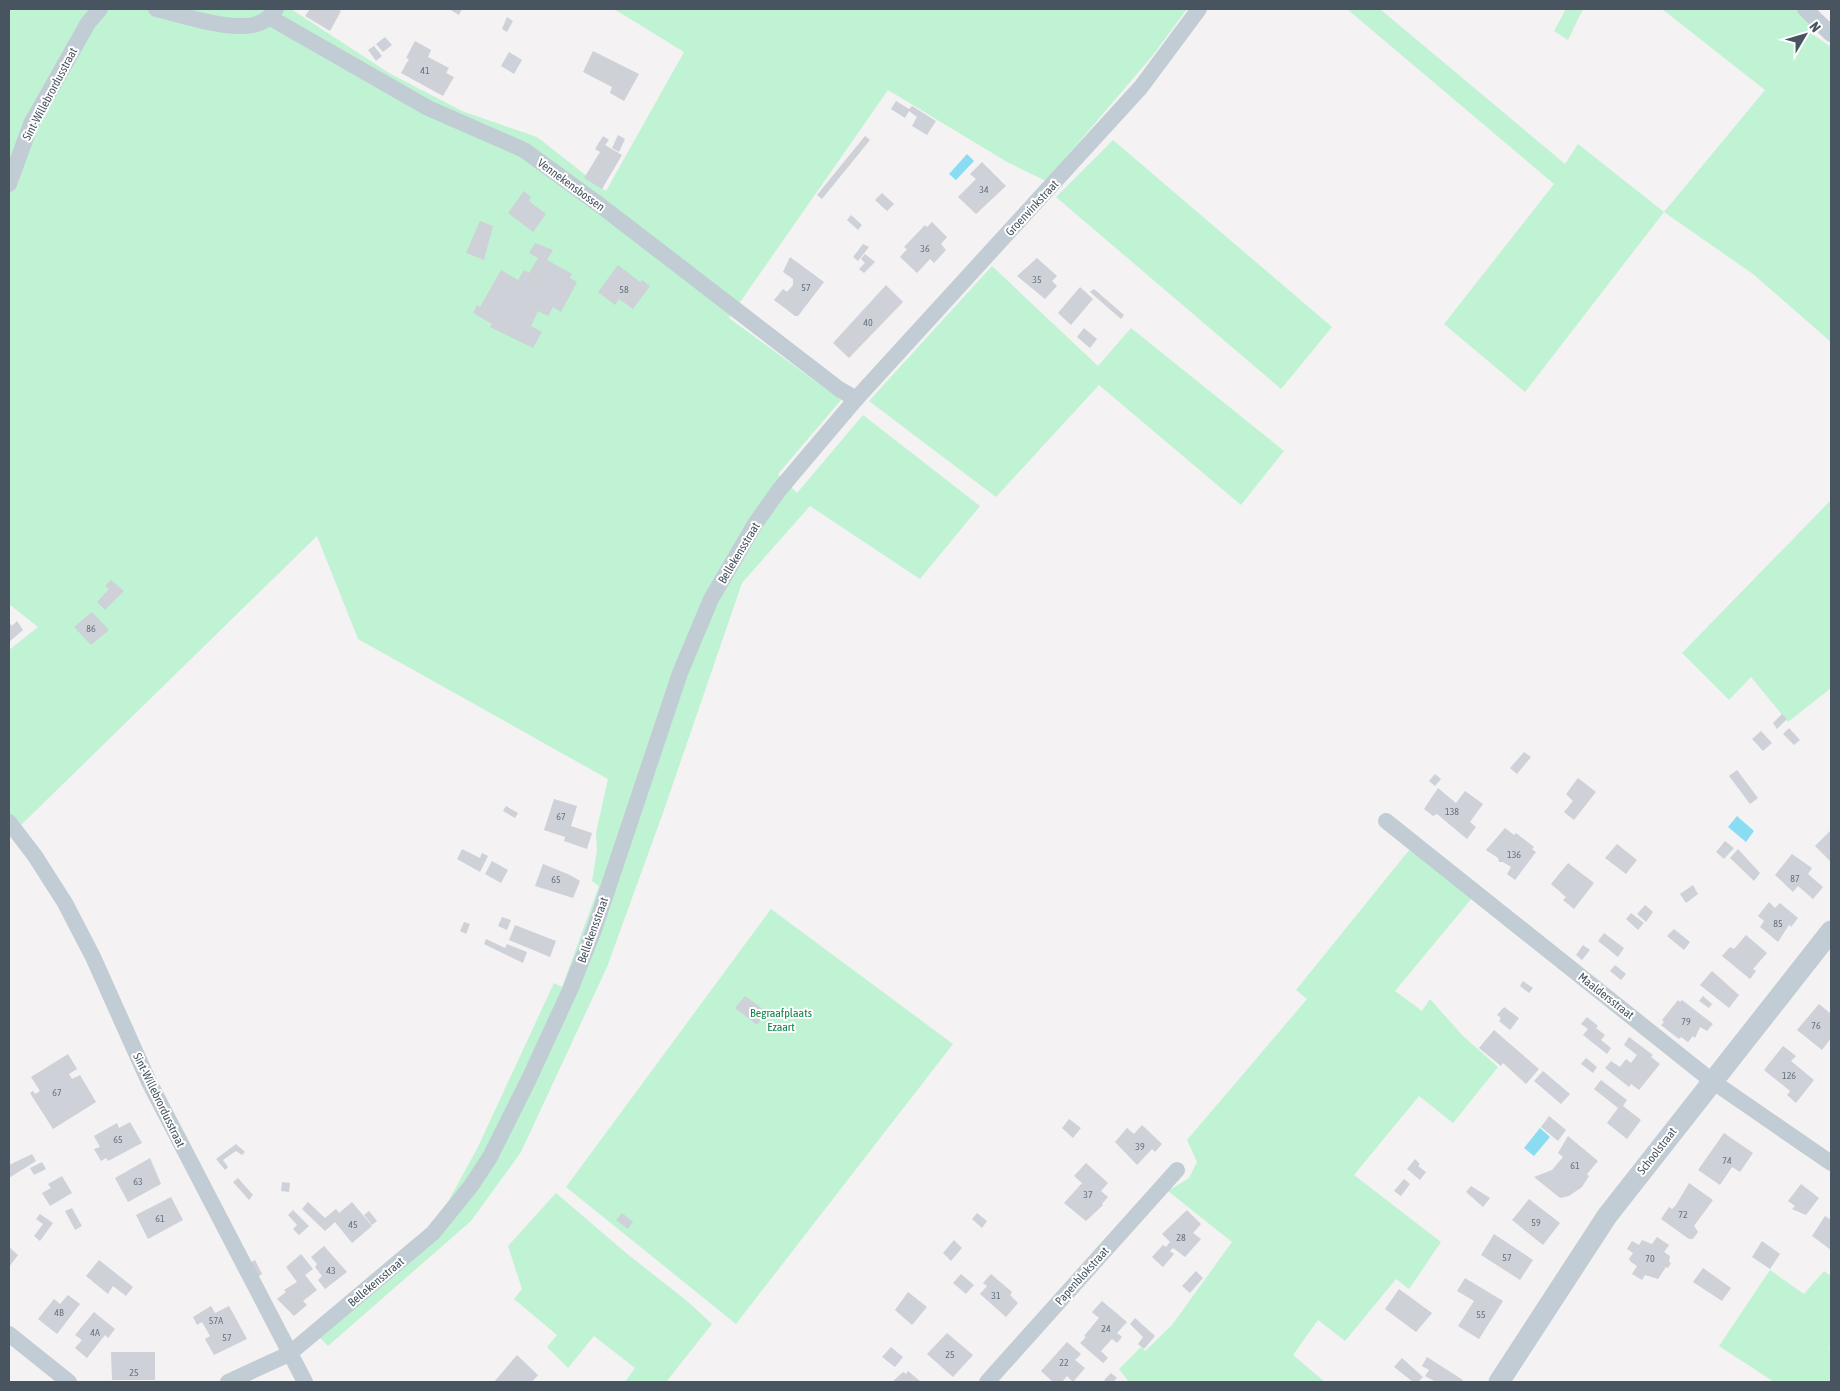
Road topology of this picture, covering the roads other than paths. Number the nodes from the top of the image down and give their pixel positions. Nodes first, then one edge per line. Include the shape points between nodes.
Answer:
1 (100, 9) edge
2 (156, 9) edge
3 (1198, 9) edge
4 (1805, 9) edge
5 (273, 13) edge
6 (1831, 34) edge
7 (9, 184) edge
8 (856, 399) junction
9 (1386, 821) dead end
10 (9, 822) edge
11 (1831, 931) edge
12 (1712, 1081) junction
13 (1831, 1163) edge
14 (1177, 1170) dead end
15 (9, 1334) edge
16 (289, 1354) junction
17 (68, 1382) edge
18 (228, 1382) edge
19 (306, 1382) edge
20 (987, 1382) edge
21 (1499, 1382) edge

1 - 7 street, Sint-Willebrordusstraat via 88,23 31,124
2 - 5 street via 231,27 258,26
3 - 8 street, Groenvinkstraat via 1141,88
4 - 6 street
5 - 8 street, Vennekensbossen via 382,84 524,150
8 - 16 street, Bellekensstraat via 779,490 755,524 711,600 680,673 584,956 530,1079 490,1156 471,1186 433,1233
9 - 12 street, Maaldersstraat
10 - 16 street, Sint-Willebrordusstraat via 65,904 149,1082
11 - 12 street, Schoolstraat
12 - 13 street, Maaldersstraat
12 - 21 street, Schoolstraat via 1607,1216
14 - 20 street, Papenblokstraat
15 - 17 street
16 - 18 street, Bellekensstraat
16 - 19 street, Sint-Willebrordusstraat

